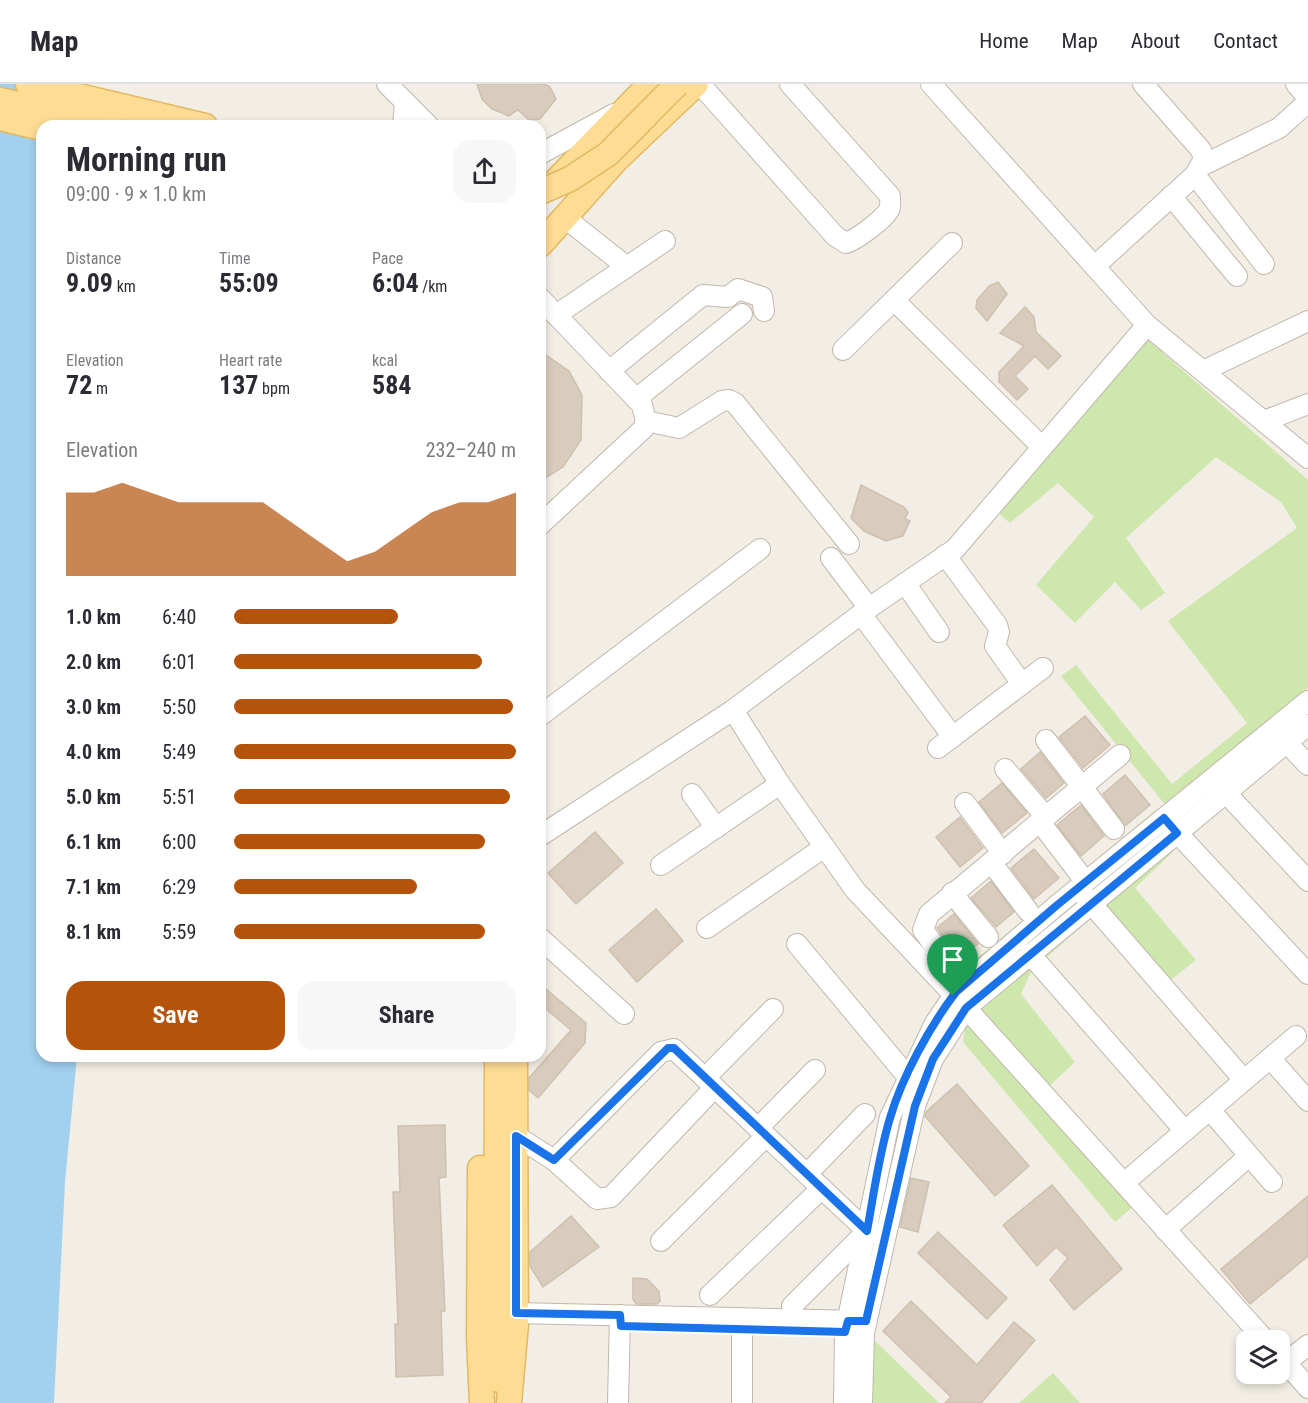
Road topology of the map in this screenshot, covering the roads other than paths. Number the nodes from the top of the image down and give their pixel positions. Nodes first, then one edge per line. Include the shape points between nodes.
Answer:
1 (28, 84) edge
2 (387, 84) edge
3 (650, 84) edge
4 (661, 84) edge
5 (677, 84) edge
6 (698, 84) edge
7 (790, 84) edge
8 (931, 84) edge
9 (1143, 84) edge
10 (1296, 84) edge
11 (0, 100) edge
12 (1308, 100) edge
13 (405, 102) junction
14 (632, 104) junction
15 (0, 118) edge
16 (88, 120) edge
17 (180, 120) edge
18 (404, 120) edge
19 (423, 120) edge
20 (36, 127) edge
21 (546, 151) edge
22 (1198, 170) junction
23 (546, 177) edge
24 (546, 188) edge
25 (546, 191) edge
26 (1171, 196) junction
27 (564, 217) junction
28 (546, 238) edge
29 (665, 241) dead end
30 (952, 243) dead end
31 (1264, 264) dead end
32 (1096, 266) junction
33 (627, 267) junction
34 (1237, 276) dead end
35 (894, 300) junction
36 (546, 304) edge
37 (764, 311) dead end
38 (742, 314) dead end
39 (556, 315) junction
40 (1308, 321) edge
41 (1147, 325) junction
42 (843, 350) dead end
43 (609, 371) junction
44 (1203, 371) junction
45 (636, 399) junction
46 (1308, 404) edge
47 (646, 421) junction
48 (1264, 421) junction
49 (1042, 447) junction
50 (1308, 458) edge
51 (546, 519) edge
52 (849, 544) dead end
53 (760, 549) dead end
54 (945, 555) junction
55 (831, 558) dead end
56 (905, 583) junction
57 (865, 611) junction
58 (939, 632) dead end
59 (1042, 668) dead end
60 (1022, 684) junction
61 (1308, 701) edge
62 (733, 710) junction
63 (546, 711) edge
64 (1308, 725) edge
65 (1046, 740) dead end
66 (1287, 743) junction
67 (1120, 756) dead end
68 (1308, 765) edge
69 (1005, 769) dead end
70 (780, 784) junction
71 (1082, 786) junction
72 (1226, 793) junction
73 (692, 794) dead end
74 (965, 803) dead end
75 (1164, 818) junction
76 (1043, 820) junction
77 (716, 828) junction
78 (1114, 829) dead end
79 (546, 832) edge
80 (1177, 833) junction
81 (823, 848) junction
82 (997, 858) junction
83 (661, 865) dead end
84 (1308, 881) edge
85 (1081, 885) junction
86 (952, 893) junction
87 (1092, 903) junction
88 (1028, 911) dead end
89 (707, 928) dead end
90 (988, 937) dead end
91 (546, 943) edge
92 (797, 944) dead end
93 (1030, 954) junction
94 (1308, 974) edge
95 (961, 996) junction
96 (773, 1009) dead end
97 (624, 1014) dead end
98 (1296, 1036) dead end
99 (1270, 1058) junction
100 (481, 1062) edge
101 (497, 1062) edge
102 (516, 1062) edge
103 (815, 1070) dead end
104 (908, 1076) junction
105 (1244, 1080) junction
106 (710, 1083) junction
107 (1308, 1101) edge
108 (1210, 1110) junction
109 (865, 1114) dead end
110 (1185, 1131) junction
111 (762, 1132) junction
112 (516, 1136) junction
113 (1249, 1155) junction
114 (554, 1160) junction
115 (807, 1174) junction
116 (1272, 1182) dead end
117 (1124, 1184) junction
118 (822, 1188) junction
119 (1166, 1230) junction
120 (867, 1231) junction
121 (886, 1235) junction
122 (661, 1241) dead end
123 (710, 1295) dead end
124 (792, 1306) dead end
125 (620, 1321) junction
126 (510, 1324) junction
127 (742, 1325) junction
128 (856, 1327) junction
129 (1256, 1330) edge
130 (1294, 1353) edge
131 (1308, 1388) edge
132 (482, 1403) edge
133 (501, 1403) edge
134 (509, 1403) edge
135 (618, 1403) edge
136 (741, 1403) edge
137 (844, 1403) edge
138 (862, 1403) edge

1 - 17 main road
2 - 13 street
3 - 14 main road
4 - 23 main road via 594,150
5 - 25 main road, bridge via 608,154
6 - 7 street via 835,236 846,243 853,241 886,213 890,196
6 - 27 main road via 616,159
8 - 32 street
9 - 22 street via 1201,150 1204,159
10 - 12 street
11 - 16 main road
12 - 22 street via 1279,128
13 - 18 street
13 - 19 street
14 - 21 street
14 - 24 main road
15 - 20 main road
22 - 26 street
22 - 31 street
26 - 32 street
26 - 34 street
27 - 28 main road
27 - 33 street
29 - 33 street
30 - 35 street
32 - 41 street
33 - 39 street
35 - 42 street
35 - 49 street
36 - 39 street
37 - 43 street via 762,297 738,289 728,297 703,295
38 - 45 street
39 - 43 street
40 - 44 street
41 - 44 street
41 - 49 street
43 - 45 street
44 - 48 street
45 - 47 street
46 - 48 street
47 - 51 street via 643,429
47 - 52 street via 679,428 722,401 735,403
48 - 50 street
49 - 54 street via 955,549
53 - 63 street
54 - 56 street
54 - 60 street via 997,625 995,646
55 - 57 street
56 - 57 street
56 - 58 street
57 - 60 street via 945,742
57 - 62 street
59 - 60 street
61 - 75 street
62 - 70 street
62 - 79 street
64 - 66 street
65 - 71 street
66 - 68 street
66 - 72 street
67 - 71 street
69 - 76 street
70 - 77 street
70 - 81 street
71 - 76 street
71 - 78 street
72 - 80 street
72 - 84 street
73 - 77 street
74 - 82 street
75 - 80 street
75 - 85 street
76 - 82 street
76 - 85 street
77 - 83 street
80 - 87 street
80 - 94 street
81 - 89 street
81 - 95 street via 855,891
82 - 86 street
82 - 88 street
85 - 87 street
85 - 95 street
86 - 90 street
86 - 95 street via 929,914 923,930
87 - 93 street
87 - 105 street
91 - 97 street
92 - 104 street
93 - 95 street
93 - 110 street
95 - 104 street via 935,1023
95 - 117 street
95 - 121 street via 915,1106
96 - 106 street
98 - 99 street
99 - 105 street
99 - 107 street
100 - 132 main road
101 - 126 main road
102 - 112 main road
103 - 111 street
104 - 120 street via 890,1117
105 - 108 street
106 - 111 street
106 - 114 street via 674,1048 668,1048
106 - 114 street via 611,1197 597,1199
108 - 110 street
108 - 113 street
109 - 115 street
110 - 117 street
111 - 115 street
111 - 122 street
112 - 114 street
112 - 126 main road
113 - 116 street
113 - 119 street
115 - 118 street
117 - 119 street
118 - 120 street
118 - 123 street
119 - 129 street
120 - 121 street
120 - 124 street
120 - 128 street
121 - 128 street
125 - 126 street
125 - 127 street
125 - 135 street
126 - 133 main road
126 - 134 main road
127 - 128 street
127 - 136 street
128 - 137 street
128 - 138 street
130 - 131 street

